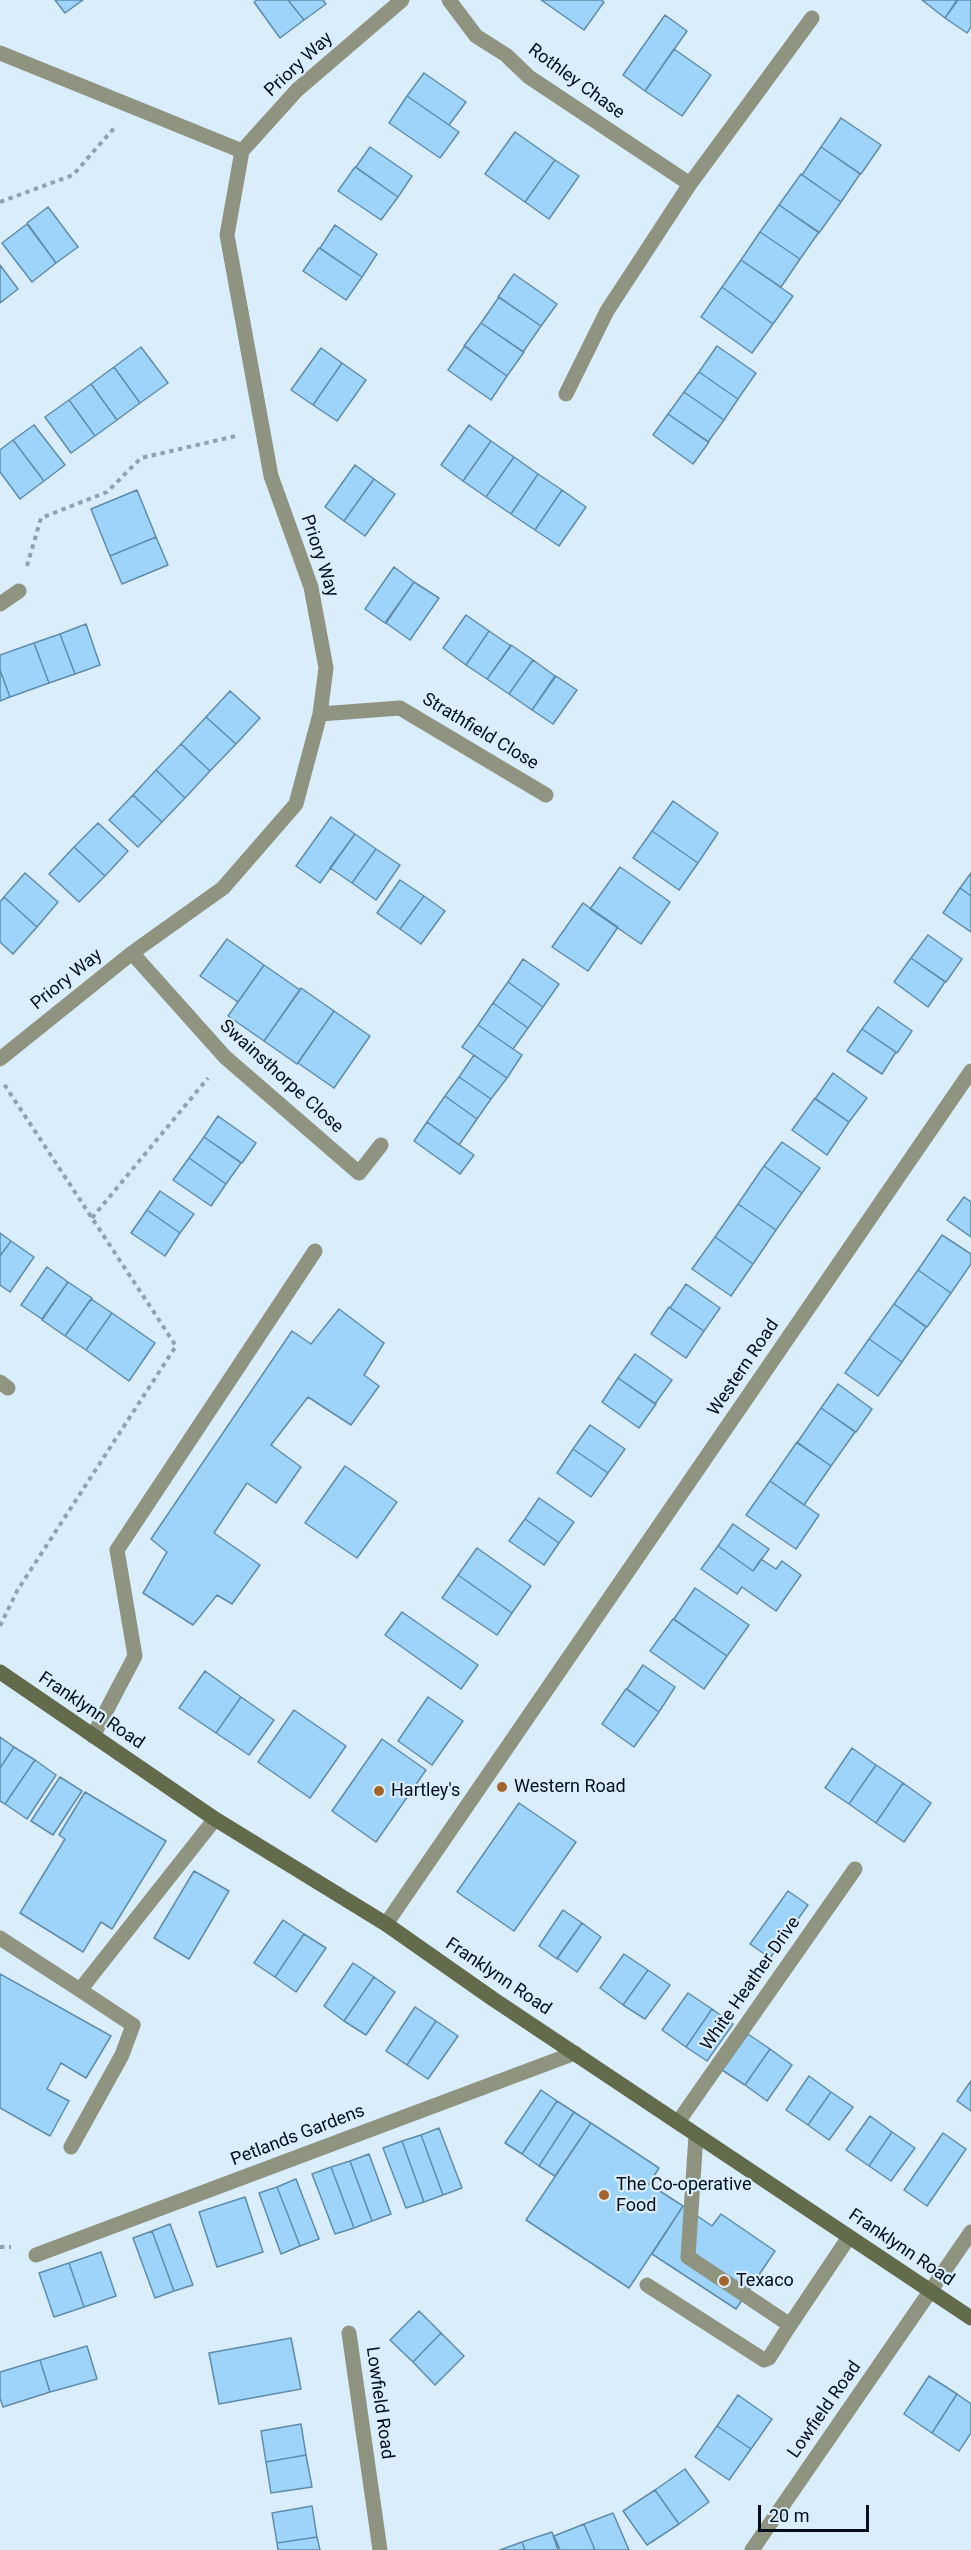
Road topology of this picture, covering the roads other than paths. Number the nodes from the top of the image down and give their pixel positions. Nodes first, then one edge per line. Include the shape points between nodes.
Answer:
1 (402, 0) edge
2 (449, 0) edge
3 (812, 18) dead end
4 (0, 53) edge
5 (242, 151) junction
6 (690, 184) junction
7 (566, 394) dead end
8 (20, 591) road end
9 (0, 604) edge
10 (320, 714) junction
11 (546, 795) dead end
12 (132, 953) junction
13 (0, 1059) edge
14 (971, 1071) edge
15 (381, 1145) dead end
16 (315, 1251) dead end
17 (0, 1672) edge
18 (93, 1736) junction
19 (215, 1819) junction
20 (855, 1869) dead end
21 (386, 1924) junction
22 (0, 1938) edge
23 (80, 1990) junction
24 (575, 2053) junction
25 (678, 2122) junction
26 (696, 2135) junction
27 (71, 2147) dead end
28 (971, 2232) edge
29 (849, 2237) junction
30 (36, 2255) dead end
31 (646, 2285) dead end
32 (930, 2291) junction
33 (971, 2318) edge
34 (790, 2325) junction
35 (350, 2334) dead end
36 (380, 2550) edge
37 (752, 2550) edge

1 - 5 street, Priory Way via 297,90
2 - 6 street, Rothley Chase via 477,36 506,55 529,77
3 - 6 street
4 - 5 street
5 - 10 street, Priory Way via 227,235 271,476 311,586 326,668
6 - 7 street via 607,311
8 - 9 street
10 - 11 street, Strathfield Close via 400,708
10 - 12 street, Priory Way via 296,804 223,888
12 - 13 street, Priory Way
12 - 15 street, Swainsthorpe Close via 225,1057 359,1173
14 - 21 street, Western Road
16 - 18 street via 117,1550 135,1656
17 - 18 main road, Franklynn Road
18 - 19 main road, Franklynn Road
19 - 21 main road, Franklynn Road
19 - 23 street
20 - 25 street, White Heather Drive
21 - 24 main road, Franklynn Road
22 - 23 street
23 - 27 street via 133,2025 122,2055
24 - 25 main road, Franklynn Road
24 - 30 street, Petlands Gardens
25 - 26 main road, Franklynn Road
26 - 29 main road, Franklynn Road
26 - 34 street via 688,2257
28 - 32 street, Lowfield Road
29 - 32 main road, Franklynn Road
29 - 34 street
31 - 34 street via 764,2360
32 - 33 main road, Franklynn Road
32 - 37 street, Lowfield Road
35 - 36 street, Lowfield Road

